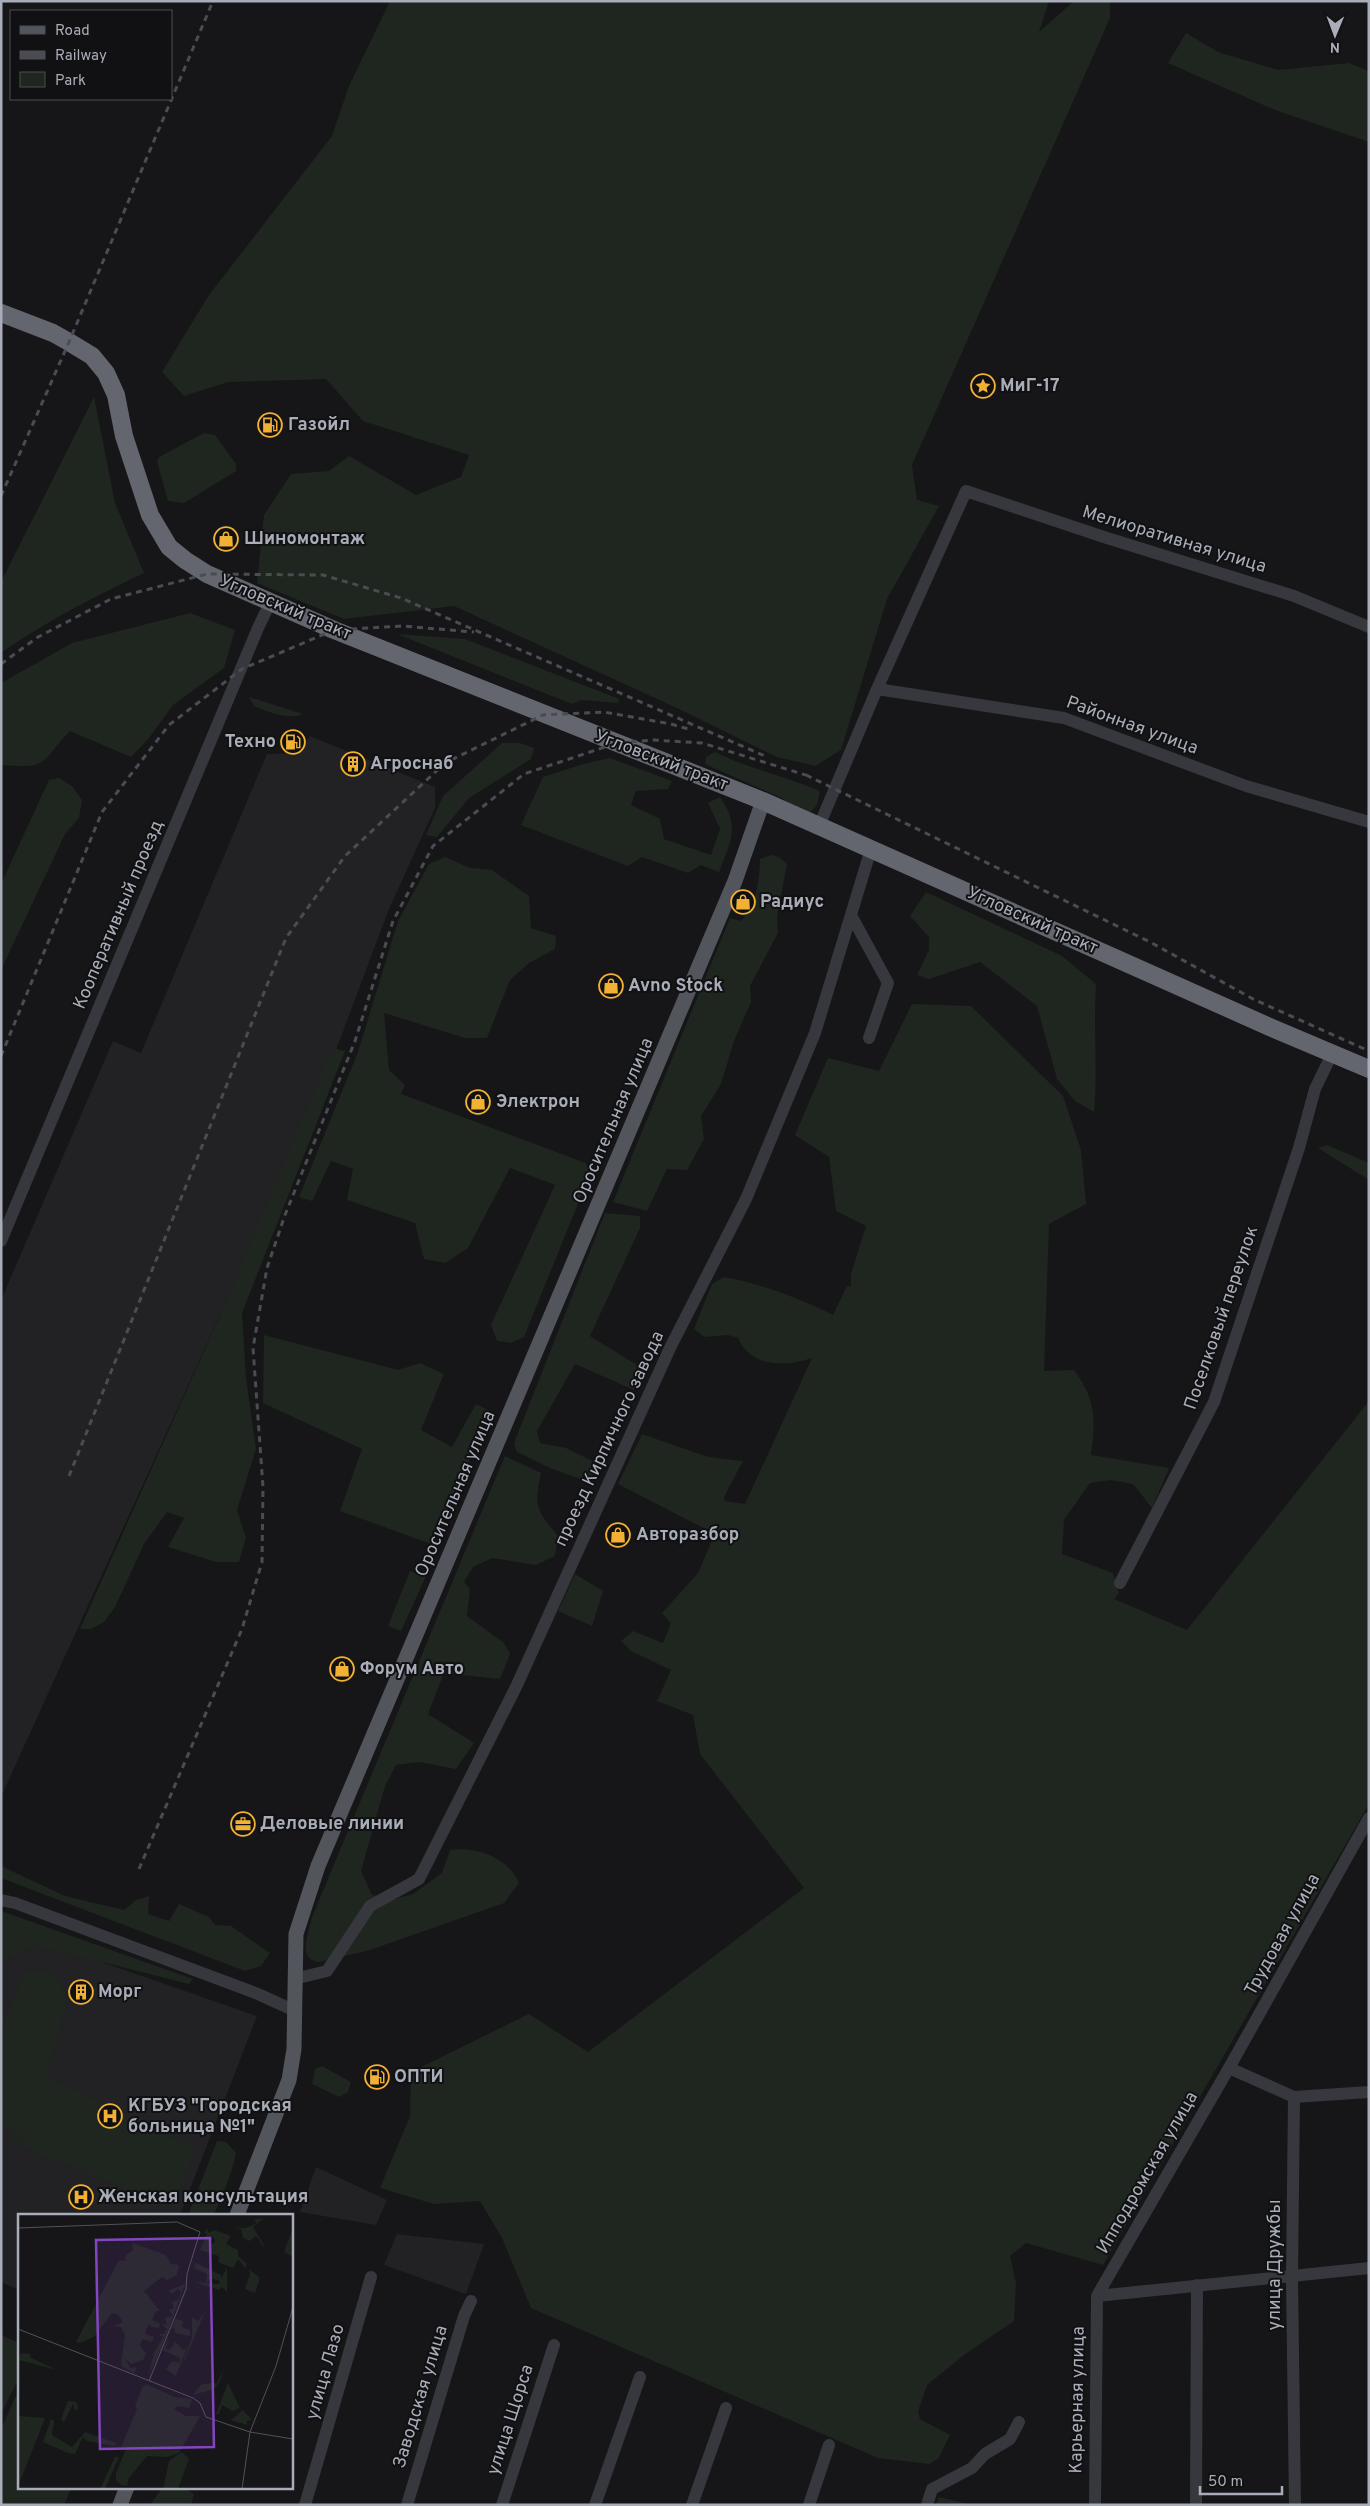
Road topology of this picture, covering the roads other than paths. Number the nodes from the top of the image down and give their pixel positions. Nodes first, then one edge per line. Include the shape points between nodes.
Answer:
1 (1, 312) edge
2 (270, 603) junction
3 (1369, 628) edge
4 (877, 689) junction
5 (763, 801) junction
6 (1369, 822) edge
7 (819, 826) junction
8 (871, 849) junction
9 (851, 915) junction
10 (869, 1038) dead end
11 (1332, 1054) junction
12 (1369, 1069) edge
13 (1, 1241) edge
14 (1120, 1583) dead end
15 (1369, 1818) edge
16 (1, 1900) edge
17 (294, 1979) junction
18 (293, 2010) junction
19 (1228, 2068) junction
20 (1369, 2092) edge
21 (1294, 2097) junction
22 (237, 2214) edge
23 (1369, 2268) edge
24 (371, 2277) dead end
25 (1292, 2278) junction
26 (1196, 2285) junction
27 (1097, 2296) junction
28 (471, 2301) dead end
29 (554, 2345) dead end
30 (640, 2377) dead end
31 (726, 2408) dead end
32 (1019, 2422) dead end
33 (829, 2445) dead end
34 (127, 2488) edge
35 (120, 2505) edge
36 (305, 2505) edge
37 (407, 2505) edge
38 (502, 2505) edge
39 (596, 2505) edge
40 (692, 2505) edge
41 (808, 2505) edge
42 (927, 2505) edge
43 (1094, 2505) edge
44 (1196, 2505) edge
45 (1295, 2505) edge

1 - 2 highway, Угловский тракт via 53,333 92,356 106,373 116,395 124,436 150,515 169,547 207,574
2 - 5 highway, Угловский тракт
2 - 13 street, Кооперативный проезд
3 - 4 street, Мелиоративная улица via 1294,596 966,491
4 - 6 street, Районная улица via 1064,718 1246,786
4 - 7 street
5 - 7 highway, Угловский тракт
5 - 17 main road, Оросительная улица via 736,881 318,1866 296,1934
7 - 8 highway, Угловский тракт
8 - 9 street, проезд Кирпичного завода
8 - 11 highway, Угловский тракт
9 - 10 street via 888,983
9 - 17 street, проезд Кирпичного завода via 815,1033 746,1199 670,1348 516,1687 419,1879 370,1906 327,1971
11 - 12 highway, Угловский тракт
11 - 14 street, Поселковый переулок via 1315,1089 1299,1148 1214,1402
15 - 19 street, Трудовая улица
16 - 18 street via 258,1994
17 - 18 main road, Оросительная улица
18 - 22 main road, Оросительная улица via 294,2049 289,2080
19 - 21 street
19 - 27 street, Ипподромская улица
20 - 21 street
21 - 25 street, улица Дружбы
23 - 25 street
24 - 36 street, улица Лазо
25 - 26 street
25 - 45 street, улица Дружбы
26 - 27 street
26 - 44 street
27 - 43 street, Карьерная улица
28 - 37 street, Заводская улица
29 - 38 street, улица Щорса
30 - 39 street
31 - 40 street
32 - 42 street via 1010,2439 985,2454 972,2468 932,2489
33 - 41 street
34 - 35 main road

